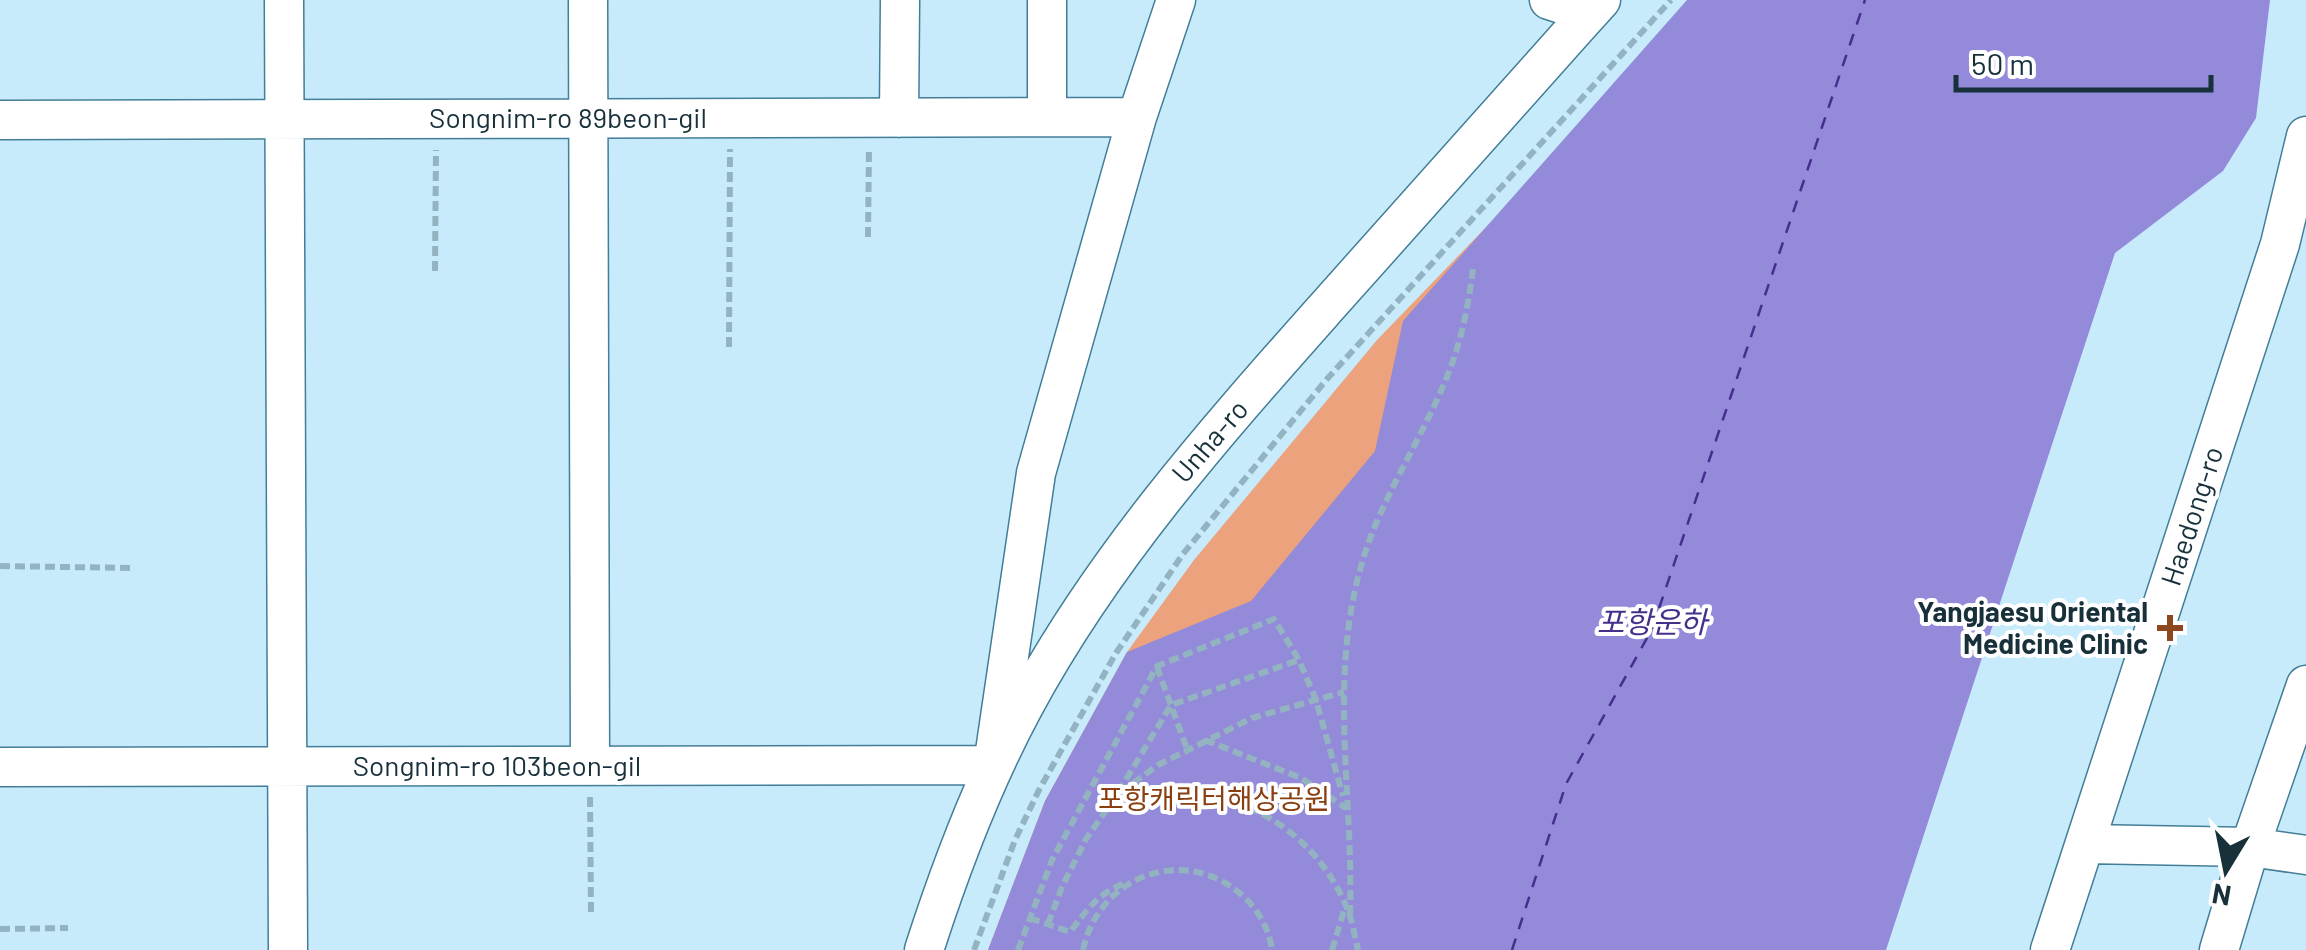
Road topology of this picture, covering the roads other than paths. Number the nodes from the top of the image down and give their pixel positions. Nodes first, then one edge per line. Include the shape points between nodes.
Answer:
1 (284, 0) edge
2 (588, 0) edge
3 (900, 0) edge
4 (1047, 0) edge
5 (1176, 0) edge
6 (1549, 0) edge
7 (1595, 6) edge
8 (1047, 117) junction
9 (589, 118) junction
10 (884, 118) junction
11 (1137, 118) junction
12 (284, 119) junction
13 (0, 120) edge
14 (2306, 136) edge
15 (2293, 241) edge
16 (2306, 685) edge
17 (993, 765) junction
18 (590, 766) junction
19 (0, 767) edge
20 (288, 767) junction
21 (2086, 844) junction
22 (2250, 846) junction
23 (2306, 855) edge
24 (288, 950) edge
25 (924, 950) edge
26 (2050, 950) edge
27 (2220, 950) edge

1 - 12 street
2 - 9 street
3 - 10 street
4 - 8 street
5 - 11 street
6 - 7 street
7 - 17 street, Unha-ro via 1181,474 1051,658
8 - 10 street, Songnim-ro 89beon-gil
8 - 11 street, Songnim-ro 89beon-gil
9 - 10 street, Songnim-ro 89beon-gil
9 - 12 street, Songnim-ro 89beon-gil
9 - 18 street
11 - 17 street via 1036,473
12 - 13 street, Songnim-ro 89beon-gil
12 - 20 street
14 - 15 street, Haedong-ro
15 - 21 street, Haedong-ro
16 - 22 street
17 - 18 street, Songnim-ro 103beon-gil
17 - 25 street, Unha-ro
18 - 20 street, Songnim-ro 103beon-gil
19 - 20 street, Songnim-ro 103beon-gil
20 - 24 street
21 - 22 street
21 - 26 street, Haedong-ro
22 - 23 street
22 - 27 street

